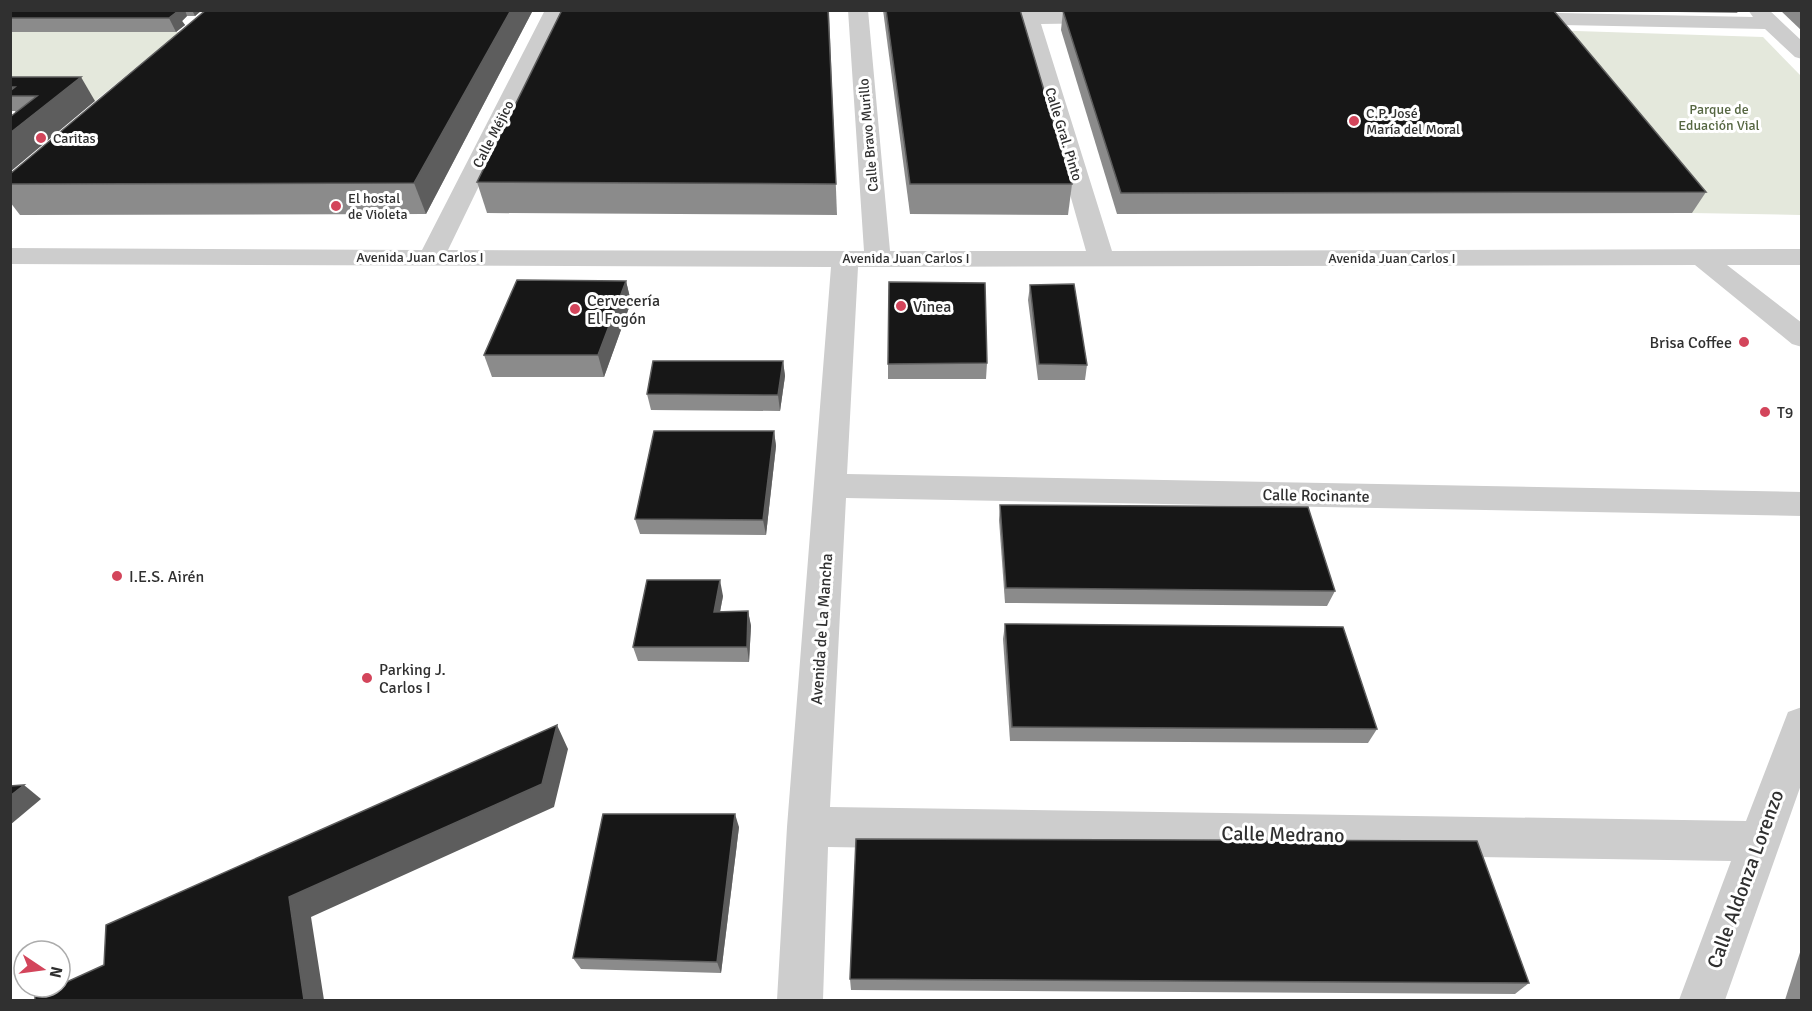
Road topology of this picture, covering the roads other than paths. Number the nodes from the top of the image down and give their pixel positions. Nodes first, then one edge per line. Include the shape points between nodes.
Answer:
1 (555, 10) edge
2 (858, 10) edge
3 (1028, 14) edge
4 (1763, 16) edge
5 (1132, 18) edge
6 (1493, 18) edge
7 (1802, 53) edge
8 (10, 256) edge
9 (431, 257) junction
10 (1802, 257) edge
11 (1101, 258) junction
12 (1702, 258) junction
13 (861, 259) junction
14 (1802, 338) edge
15 (830, 486) junction
16 (1802, 504) edge
17 (1802, 724) edge
18 (808, 827) junction
19 (1758, 841) junction
20 (800, 1000) edge
21 (1702, 1000) edge

1 - 9 street, Calle Méjico
2 - 13 street, Calle Bravo Murillo
3 - 5 street
3 - 11 street, Calle Gral. Pinto
4 - 6 street
4 - 7 street
8 - 9 street, Avenida Juan Carlos I
9 - 13 street, Avenida Juan Carlos I
10 - 12 street, Avenida Juan Carlos I
11 - 12 street, Avenida Juan Carlos I
11 - 13 street, Avenida Juan Carlos I
12 - 14 street
13 - 15 street, Avenida de La Mancha
15 - 16 street, Calle Rocinante
15 - 18 street, Avenida de La Mancha
17 - 19 street, Calle Aldonza Lorenzo
18 - 19 street, Calle Medrano
18 - 20 street, Avenida de La Mancha
19 - 21 street, Calle Aldonza Lorenzo

